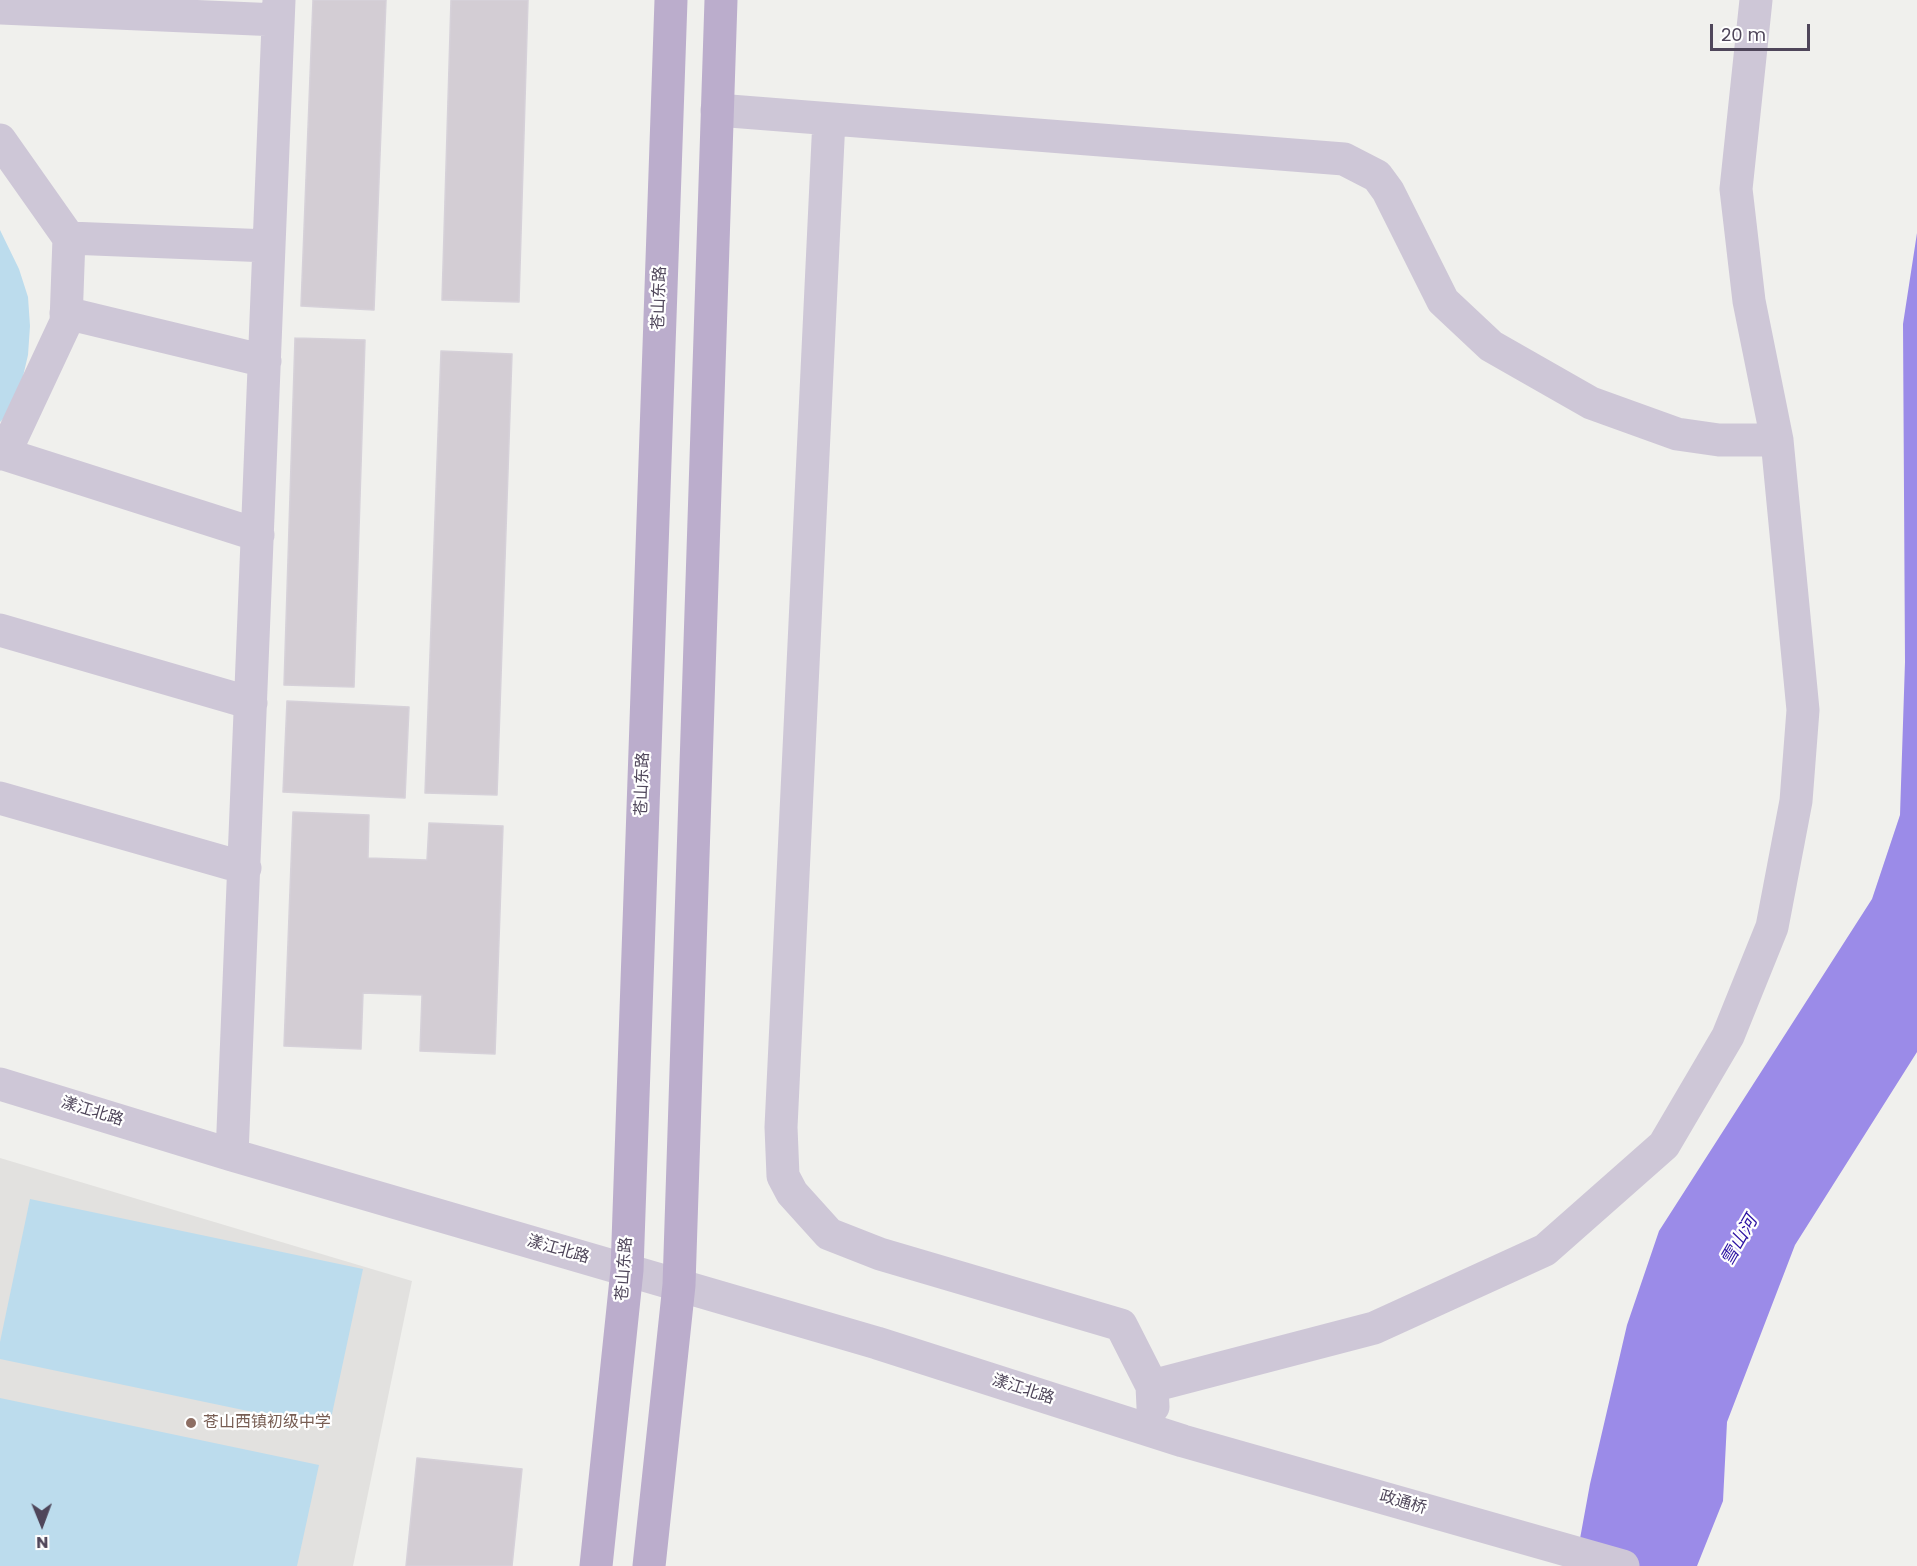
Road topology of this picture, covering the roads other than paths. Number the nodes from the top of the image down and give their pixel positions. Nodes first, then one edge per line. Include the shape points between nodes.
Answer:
1 (671, 0) edge
2 (721, 0) edge
3 (1755, 0) edge
4 (0, 8) edge
5 (278, 10) edge
6 (717, 110) junction
7 (829, 118) junction
8 (0, 140) edge
9 (69, 238) junction
10 (269, 246) junction
11 (66, 313) junction
12 (265, 361) junction
13 (1777, 440) junction
14 (1, 454) edge
15 (258, 536) junction
16 (0, 630) edge
17 (252, 703) junction
18 (0, 798) edge
19 (245, 868) junction
20 (0, 1084) edge
21 (232, 1155) junction
22 (627, 1270) junction
23 (679, 1285) junction
24 (1152, 1386) junction
25 (1169, 1436) junction
26 (596, 1566) edge
27 (649, 1566) edge
28 (1623, 1566) edge

1 - 22 main road, 苍山东路
2 - 6 main road
3 - 13 street via 1736,189 1749,301
4 - 5 street
5 - 10 street
6 - 7 street
6 - 23 main road
7 - 13 street via 1344,159 1377,176 1388,190 1443,302 1491,346 1591,403 1677,434 1719,440
7 - 24 street via 782,1115 783,1176 792,1193 829,1234 880,1254 1120,1325
8 - 9 street
9 - 10 street
9 - 11 street
10 - 12 street
11 - 12 street
11 - 14 street via 66,322
12 - 15 street
13 - 24 street via 1803,710 1796,801 1772,927 1728,1036 1664,1145 1545,1250 1374,1328
14 - 15 street
15 - 17 street
16 - 17 street
17 - 19 street
18 - 19 street
19 - 21 street
20 - 21 street, 漾江北路
21 - 22 street, 漾江北路
22 - 23 street, 漾江北路
22 - 26 main road, 苍山东路
23 - 25 street, 漾江北路
23 - 27 main road
24 - 25 street
25 - 28 street, 政通桥

